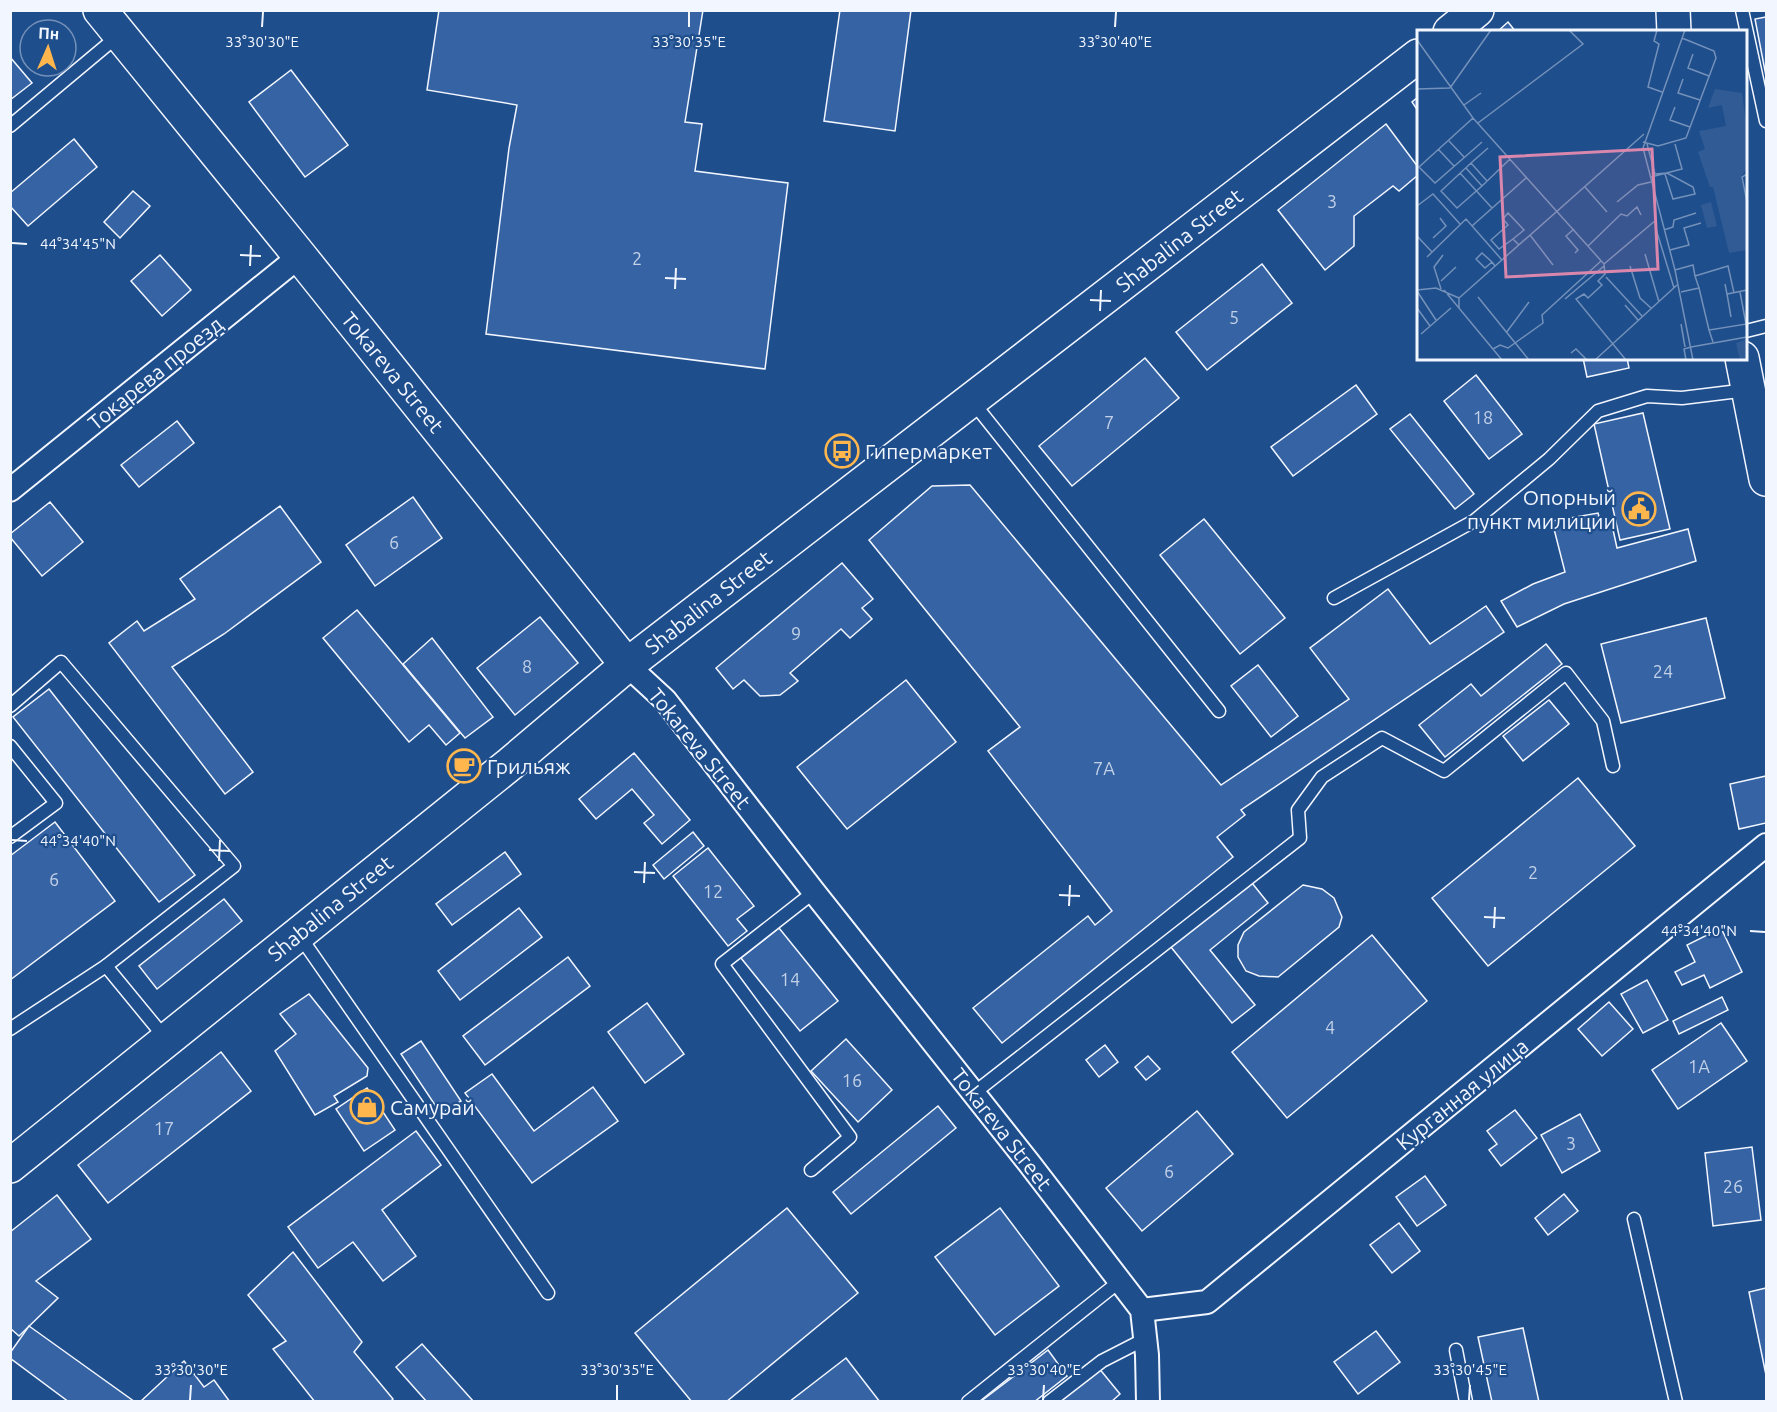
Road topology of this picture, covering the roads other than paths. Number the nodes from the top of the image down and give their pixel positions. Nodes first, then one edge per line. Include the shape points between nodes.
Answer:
1 (1478, 10) edge
2 (1666, 10) edge
3 (1673, 10) edge
4 (1742, 10) edge
5 (110, 23) edge
6 (1453, 30) edge
7 (1673, 30) edge
8 (1674, 30) edge
9 (1747, 30) edge
10 (1747, 32) edge
11 (1417, 58) edge
12 (1767, 121) edge
13 (10, 126) edge
14 (300, 256) junction
15 (1767, 326) edge
16 (1747, 331) edge
17 (1745, 374) edge
18 (971, 400) junction
19 (1767, 479) edge
20 (10, 489) edge
21 (1334, 598) dead end
22 (627, 664) junction
23 (10, 706) edge
24 (1219, 711) dead end
25 (10, 746) edge
26 (1613, 766) dead end
27 (10, 837) edge
28 (1767, 845) edge
29 (814, 892) junction
30 (298, 934) junction
31 (106, 966) junction
32 (10, 1029) edge
33 (166, 1040) junction
34 (974, 1093) junction
35 (10, 1166) edge
36 (811, 1170) dead end
37 (1634, 1219) dead end
38 (1120, 1281) junction
39 (548, 1293) dead end
40 (1142, 1310) junction
41 (1146, 1339) junction
42 (1456, 1350) dead end
43 (968, 1401) edge
44 (1049, 1401) edge
45 (1148, 1401) edge
46 (1466, 1401) edge
47 (1676, 1401) edge

1 - 6 main road
2 - 7 main road
3 - 8 main road
4 - 9 lane
5 - 13 lane
5 - 14 main road, Tokareva Street
10 - 12 lane
11 - 18 main road, Shabalina Street
14 - 20 street, Токарева проезд
14 - 22 main road, Tokareva Street
15 - 16 lane
17 - 19 main road
17 - 21 lane via 1682,398 1647,396 1598,411 1549,459 1474,521
18 - 22 main road, Shabalina Street
18 - 24 lane
22 - 29 street, Tokareva Street via 665,700
22 - 30 main road, Shabalina Street via 510,764
23 - 31 lane via 61,662 234,866
25 - 27 lane via 56,803
26 - 34 lane via 1603,721 1566,672 1444,771 1382,738 1322,777 1298,810 1300,838
28 - 40 street, Курганная улица via 1207,1302
29 - 34 street, Tokareva Street
29 - 36 lane via 722,964 850,1137
30 - 33 main road, Shabalina Street
30 - 39 lane
31 - 32 lane
31 - 33 lane
33 - 35 main road, Shabalina Street
34 - 38 street, Tokareva Street
37 - 47 lane
38 - 40 street, Tokareva Street
38 - 43 lane
40 - 41 street, Tokareva Street
41 - 44 lane via 1102,1361
41 - 45 street, Tokareva Street
42 - 46 lane

